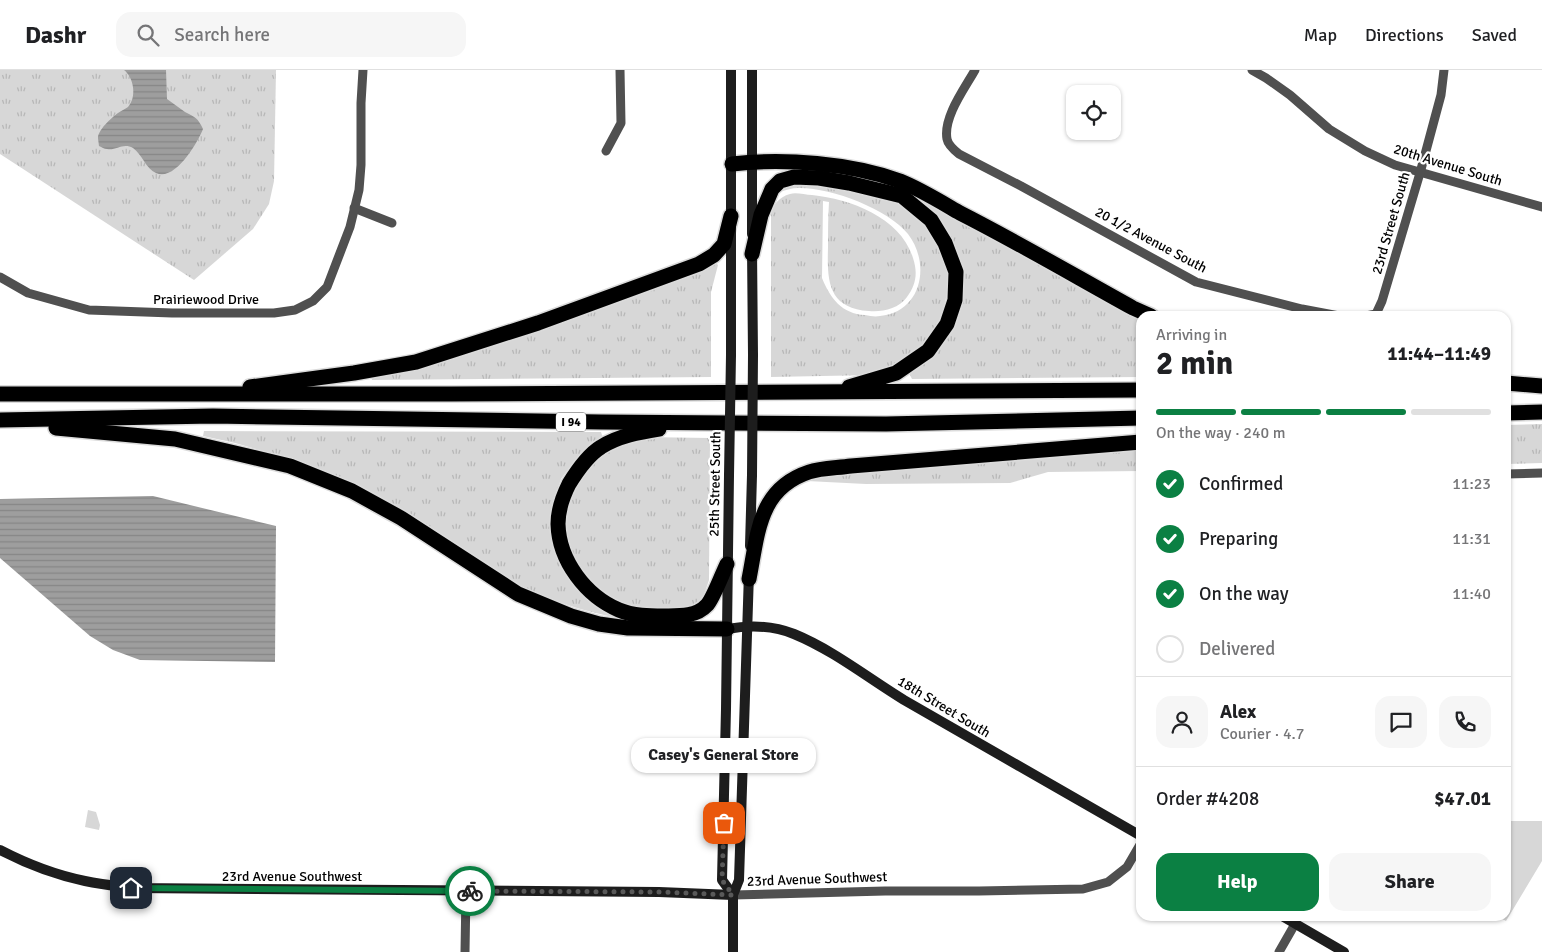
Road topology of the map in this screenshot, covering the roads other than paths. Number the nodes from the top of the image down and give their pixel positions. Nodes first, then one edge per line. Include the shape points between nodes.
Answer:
1 (363, 70) edge
2 (620, 70) edge
3 (731, 70) edge
4 (752, 70) edge
5 (975, 70) edge
6 (1252, 70) edge
7 (1444, 70) edge
8 (1269, 74) edge
9 (606, 151) dead end
10 (752, 161) junction
11 (732, 164) junction
12 (1420, 173) junction
13 (354, 208) junction
14 (1542, 208) edge
15 (731, 216) junction
16 (392, 223) dead end
17 (752, 254) junction
18 (0, 277) edge
19 (1140, 311) edge
20 (1313, 311) edge
21 (1378, 311) edge
22 (1511, 385) edge
23 (1542, 386) edge
24 (1136, 390) edge
25 (832, 392) junction
26 (0, 394) edge
27 (196, 394) junction
28 (1542, 412) edge
29 (1511, 413) edge
30 (1136, 418) edge
31 (0, 421) edge
32 (700, 422) junction
33 (1136, 442) edge
34 (1511, 474) edge
35 (1542, 474) edge
36 (727, 564) junction
37 (749, 579) junction
38 (747, 626) junction
39 (727, 629) junction
40 (1136, 833) edge
41 (0, 850) edge
42 (1136, 851) edge
43 (466, 891) junction
44 (733, 895) junction
45 (1290, 921) edge
46 (1295, 924) junction
47 (465, 952) edge
48 (733, 952) edge
49 (1279, 952) edge
50 (1344, 952) edge

1 - 13 street, Prairiewood Drive via 362,165
2 - 9 street via 621,123
3 - 11 main road, 25th Street South
4 - 10 main road, 25th Street South
5 - 20 street, 20 1/2 Avenue South via 948,121 947,140 959,154 1196,282
6 - 8 street, 20th Avenue South
7 - 12 street, 23rd Street South via 1441,95
8 - 12 street, 20th Avenue South via 1329,129 1365,151
10 - 11 highway
10 - 17 main road, 25th Street South
10 - 19 highway via 837,166 901,182
11 - 15 main road, 25th Street South
12 - 14 street, 20th Avenue South
12 - 21 street, 23rd Street South
13 - 16 street
13 - 18 street, Prairiewood Drive via 327,287 313,302 295,310 172,313 89,310 28,293
15 - 27 highway via 724,244 699,264 538,323 416,362
15 - 36 main road, 25th Street South, bridge
17 - 25 highway via 761,215 772,189 780,181 794,177 849,183 902,196 931,220 946,243 956,272 955,300 947,324 928,351 896,373
17 - 37 main road, 25th Street South, bridge
22 - 23 highway
24 - 25 highway, I 94
25 - 27 highway, I 94
26 - 27 highway, I 94
28 - 29 highway
30 - 32 highway, I 94 via 886,424
31 - 32 highway, I 94 via 213,416
31 - 39 highway via 175,439 290,466 352,491 401,518 518,594 571,616 628,628
32 - 36 highway via 628,435 600,447 578,469 563,496 558,524 573,572 604,603 621,611 644,616 693,614 708,605
33 - 37 highway via 810,471 774,494 766,506
34 - 35 street
36 - 39 main road, 25th Street South
37 - 38 main road, 25th Street South
38 - 39 main road, 18th Street South
38 - 40 main road, 18th Street South via 785,631 816,644 901,698
38 - 44 main road, 25th Street South via 739,880
39 - 44 main road, 25th Street South via 722,880
41 - 43 main road, 23rd Avenue Southwest via 58,874 131,888
42 - 44 street, 23rd Avenue Southwest via 1126,867 1108,882 1082,889
43 - 44 main road, 23rd Avenue Southwest
43 - 47 street
44 - 48 main road, 25th Street South
45 - 46 main road
46 - 49 street
46 - 50 main road

